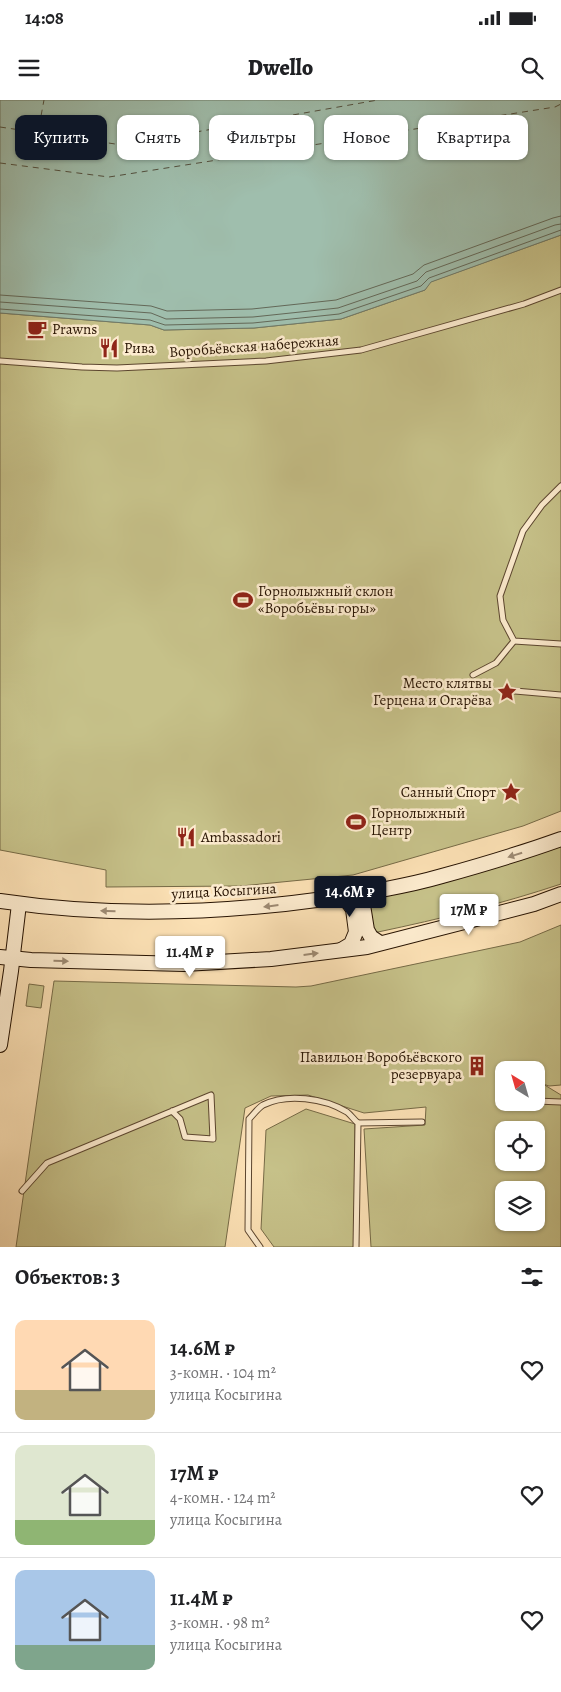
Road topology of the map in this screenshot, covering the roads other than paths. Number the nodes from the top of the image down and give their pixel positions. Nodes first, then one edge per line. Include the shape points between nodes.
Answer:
1 (560, 291) edge
2 (0, 361) edge
3 (561, 486) edge
4 (514, 641) junction
5 (561, 644) edge
6 (474, 674) dead end
7 (515, 691) dead end
8 (561, 695) edge
9 (561, 839) edge
10 (374, 890) junction
11 (561, 894) edge
12 (338, 897) junction
13 (0, 901) edge
14 (19, 904) junction
15 (380, 944) junction
16 (341, 950) junction
17 (6, 958) edge
18 (5, 980) edge
19 (0, 1046) edge
20 (545, 1101) edge
21 (561, 1102) edge
22 (172, 1111) junction
23 (422, 1122) dead end
24 (358, 1123) junction
25 (22, 1191) dead end
26 (260, 1247) edge
27 (356, 1247) edge

1 - 2 lane, Воробьёвская набережная via 360,350 266,361 117,368
3 - 4 lane via 523,531 500,596 503,620
4 - 5 lane
4 - 6 lane via 496,662
7 - 8 lane
9 -> 10 main road, улица Косыгина via 440,877
10 - 12 main road, улица Косыгина
10 - 15 main road via 364,898 363,905 367,930
11 - 15 main road
12 -> 14 main road, улица Косыгина via 264,907 198,911 76,910
12 - 16 main road via 348,902 353,910 356,932 351,944
13 - 14 main road, улица Косыгина
14 - 17 main road
15 - 16 main road
17 -> 16 main road via 184,964 271,959
17 - 18 main road
18 - 19 main road
20 - 21 lane
22 - 22 lane via 180,1119 185,1137 212,1140 211,1095
22 - 25 lane via 47,1163
23 - 24 lane
24 - 26 lane via 348,1112 299,1097 277,1099 261,1106 249,1119 248,1230
24 - 27 lane

